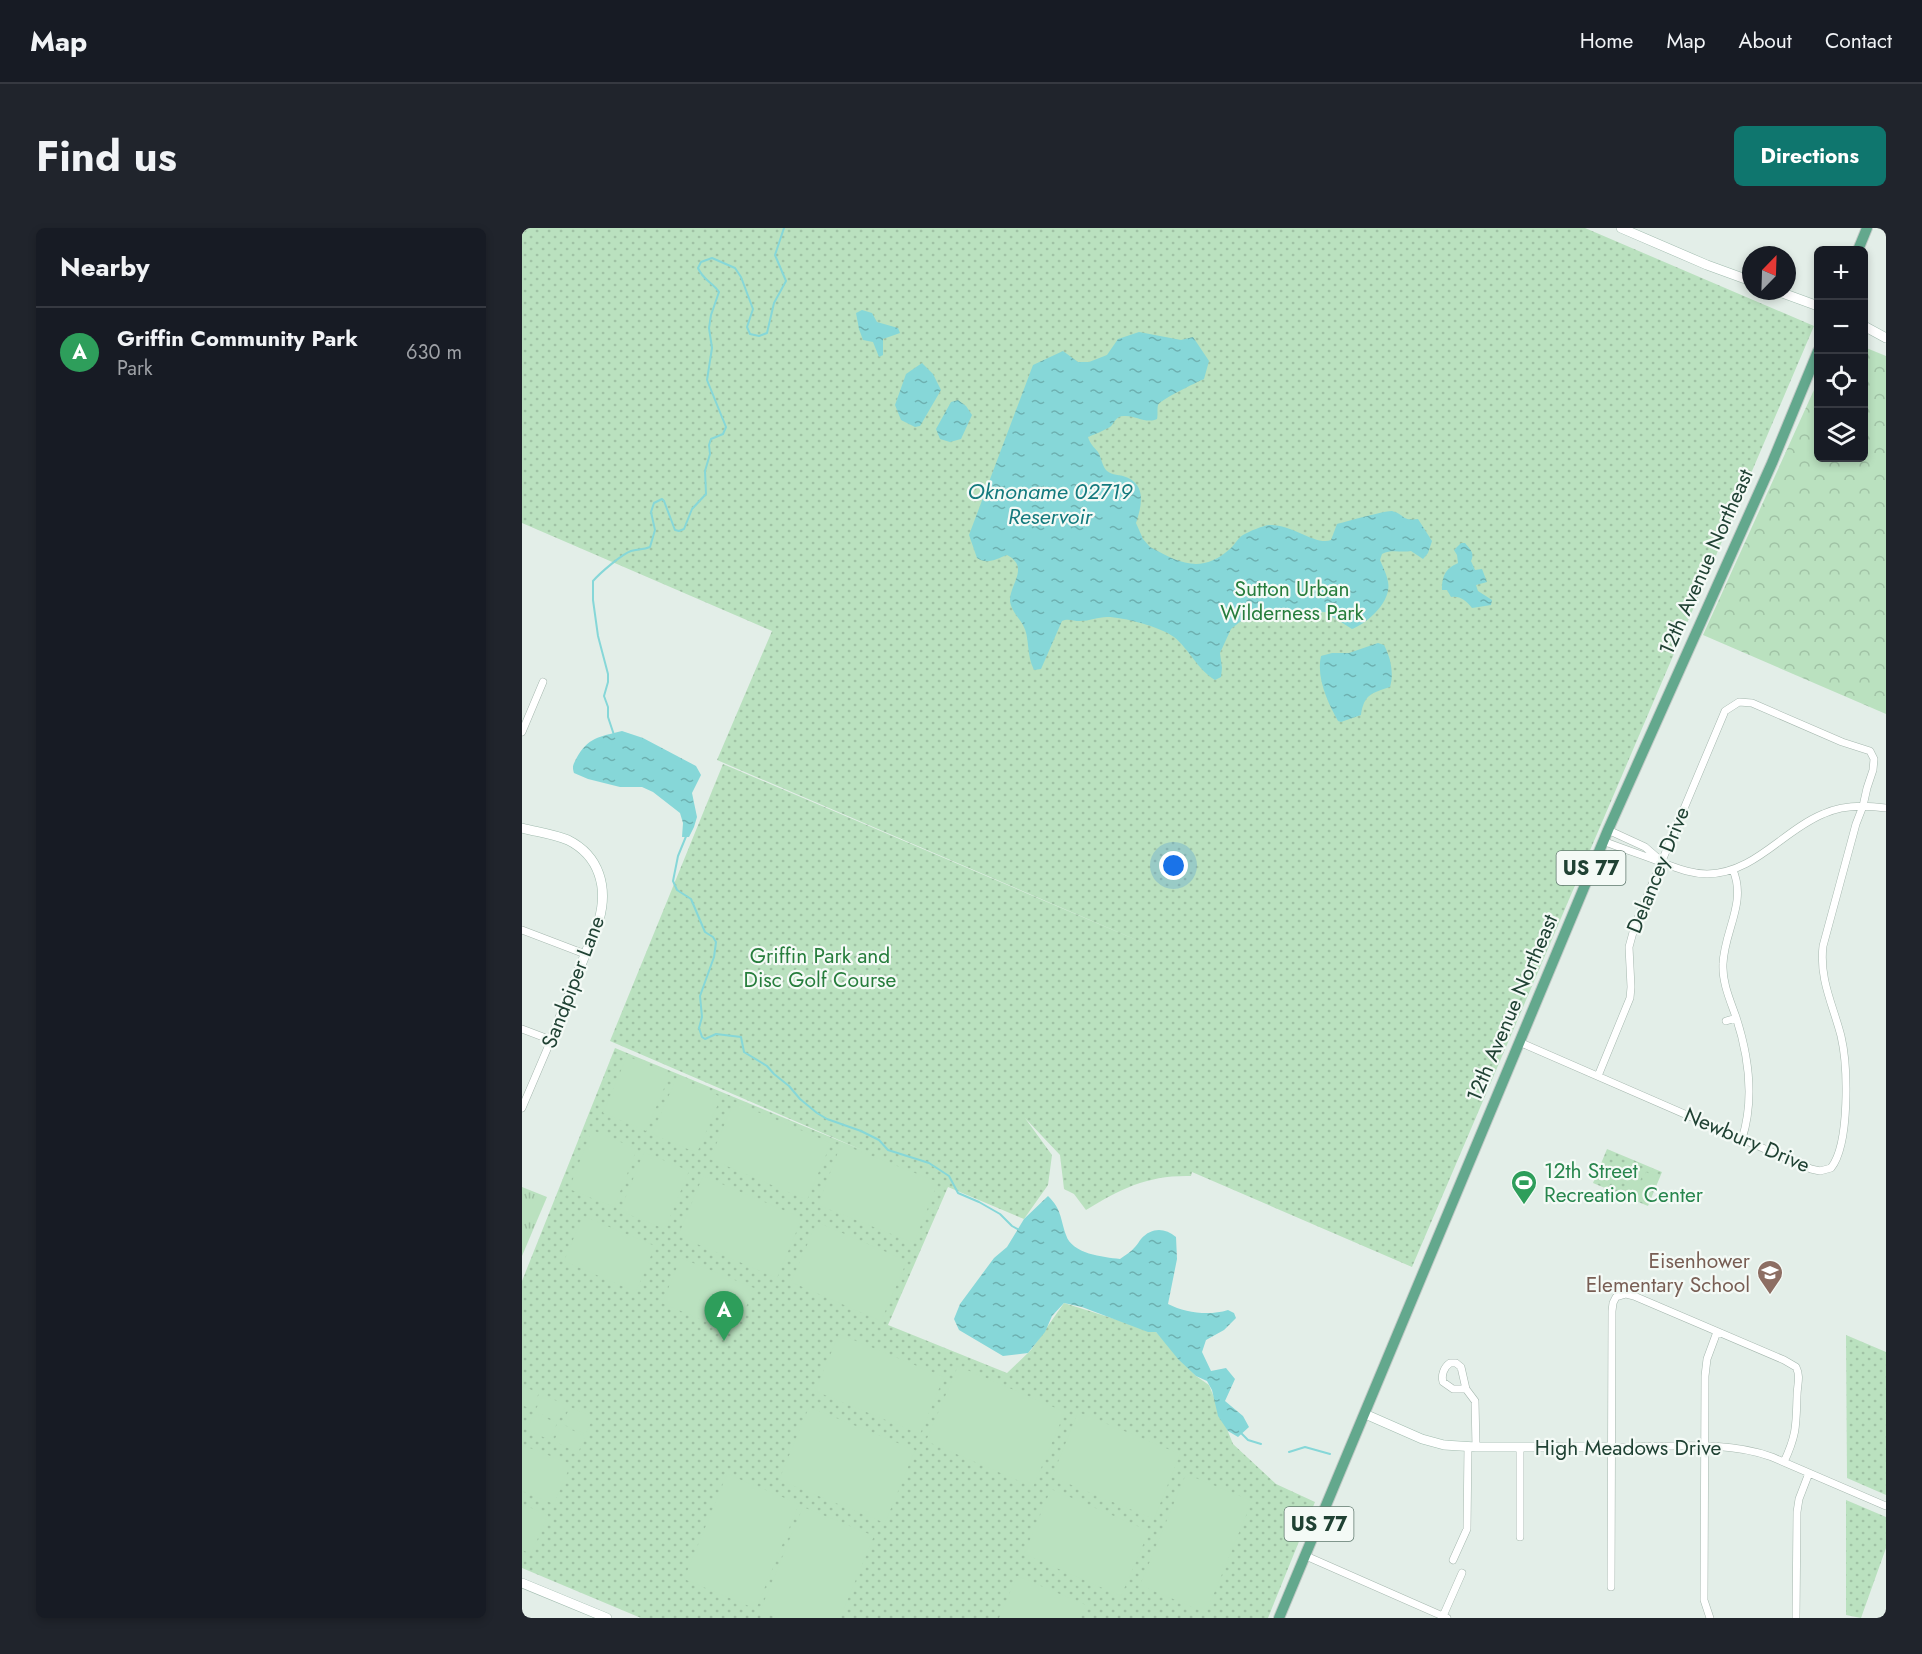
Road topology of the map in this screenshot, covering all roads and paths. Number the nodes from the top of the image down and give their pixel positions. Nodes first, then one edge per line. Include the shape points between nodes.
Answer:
1 (1621, 228) edge
2 (1867, 228) edge
3 (1860, 246) edge
4 (1742, 278) edge
5 (1796, 298) edge
6 (1814, 305) edge
7 (1868, 329) edge
8 (1886, 338) edge
9 (1817, 354) edge
10 (543, 682) dead end
11 (524, 722) edge
12 (522, 732) edge
13 (1863, 806) junction
14 (1886, 808) edge
15 (522, 828) edge
16 (1608, 830) junction
17 (1603, 841) junction
18 (1661, 862) junction
19 (1733, 870) junction
20 (522, 930) edge
21 (585, 954) junction
22 (1736, 1018) junction
23 (1726, 1021) dead end
24 (522, 1029) edge
25 (551, 1040) junction
26 (1519, 1042) junction
27 (1598, 1076) junction
28 (522, 1108) edge
29 (1742, 1139) junction
30 (1718, 1332) junction
31 (1466, 1389) dead end
32 (1365, 1413) junction
33 (1472, 1447) junction
34 (1520, 1447) junction
35 (1613, 1447) junction
36 (1705, 1447) junction
37 (1784, 1462) junction
38 (1809, 1473) junction
39 (1886, 1506) edge
40 (1520, 1537) dead end
41 (1306, 1556) junction
42 (1453, 1560) dead end
43 (1462, 1573) dead end
44 (522, 1582) edge
45 (1611, 1587) dead end
46 (1445, 1617) edge
47 (607, 1618) edge
48 (1279, 1618) edge
49 (1710, 1618) edge
50 (1796, 1618) edge

1 - 4 street
2 - 3 main road
5 - 6 street
7 - 8 street
9 - 16 main road, 12th Avenue Northeast / US 77
10 - 11 street
11 - 12 street
13 - 14 street
13 - 18 street, Delancey Drive via 1875,761 1870,751 1752,703 1735,704 1725,711
13 - 19 street via 1823,813
13 - 29 street, Newbury Drive via 1821,959 1843,1049 1845,1120 1840,1153 1831,1168 1820,1171
15 - 21 street, Sandpiper Lane via 575,844 598,873 603,892 601,912
16 - 17 main road, 12th Avenue Northeast / US 77
16 - 18 street via 1645,847
17 - 18 street
17 - 26 main road, 12th Avenue Northeast / US 77
18 - 19 street via 1699,874
18 - 27 street, Delancey Drive via 1630,942 1630,998
19 - 22 street via 1738,899 1723,970
20 - 21 street
21 - 25 street, Sandpiper Lane
22 - 23 street
22 - 29 street via 1748,1067 1750,1099
24 - 25 street
25 - 28 street, Sandpiper Lane
26 - 27 street, Newbury Drive
26 - 32 main road, 12th Avenue Northeast / US 77
27 - 29 street, Newbury Drive
30 - 35 street via 1634,1296 1616,1297 1612,1311
30 - 36 street via 1705,1366
30 - 37 street via 1798,1370 1797,1421
31 - 33 street via 1476,1405
32 - 33 street, High Meadows Drive via 1422,1439
32 - 41 main road, 12th Avenue Northeast / US 77
33 - 34 street, High Meadows Drive
33 - 42 street via 1467,1529
34 - 35 street, High Meadows Drive
34 - 40 street
35 - 36 street, High Meadows Drive
35 - 45 street
36 - 37 street, High Meadows Drive via 1754,1451
36 - 49 street via 1704,1600
37 - 38 street, High Meadows Drive
38 - 39 street, High Meadows Drive
38 - 50 street via 1797,1512
41 - 46 street
41 - 48 main road, 12th Avenue Northeast / US 77
43 - 46 street
44 - 47 street

